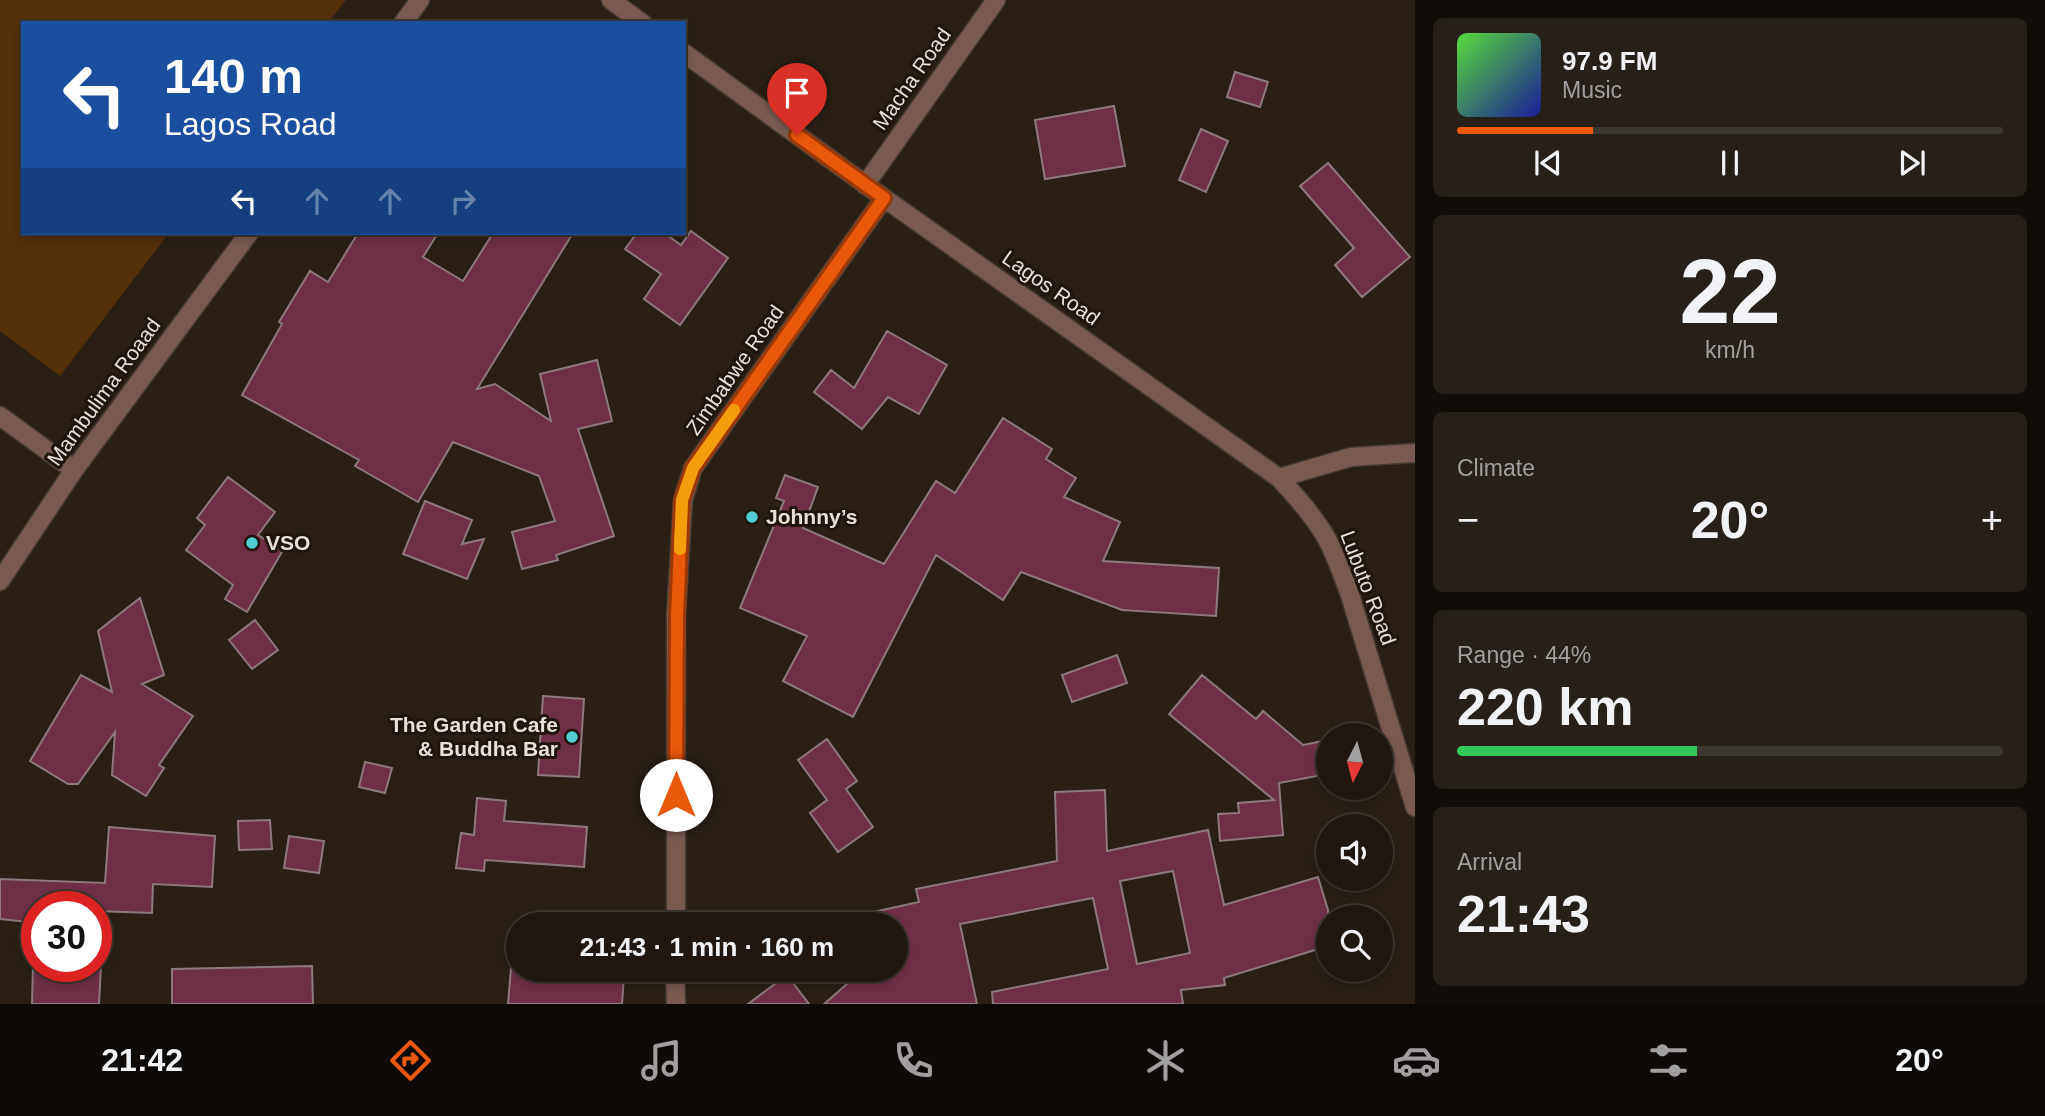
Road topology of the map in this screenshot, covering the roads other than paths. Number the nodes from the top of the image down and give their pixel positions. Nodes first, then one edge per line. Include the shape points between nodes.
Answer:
1 (420, 0) edge
2 (611, 0) edge
3 (996, 0) edge
4 (404, 21) edge
5 (639, 21) edge
6 (686, 54) edge
7 (865, 185) junction
8 (884, 198) junction
9 (248, 235) edge
10 (0, 416) edge
11 (1415, 453) edge
12 (74, 470) junction
13 (1279, 478) junction
14 (0, 581) edge
15 (1415, 807) edge
16 (676, 912) edge
17 (676, 982) edge
18 (676, 1004) edge

1 - 4 street
2 - 5 street
3 - 7 street, Macha Road
6 - 7 street, Lagos Road
7 - 8 street, Lagos Road
8 - 13 street, Lagos Road
8 - 16 street, Zimbabwe Road via 693,468 682,500
9 - 12 street, Mambulima Roaad
10 - 12 street
11 - 13 street via 1351,457
12 - 14 street, Mambulima Roaad
13 - 15 street, Lubuto Road via 1328,540 1346,583
17 - 18 street

